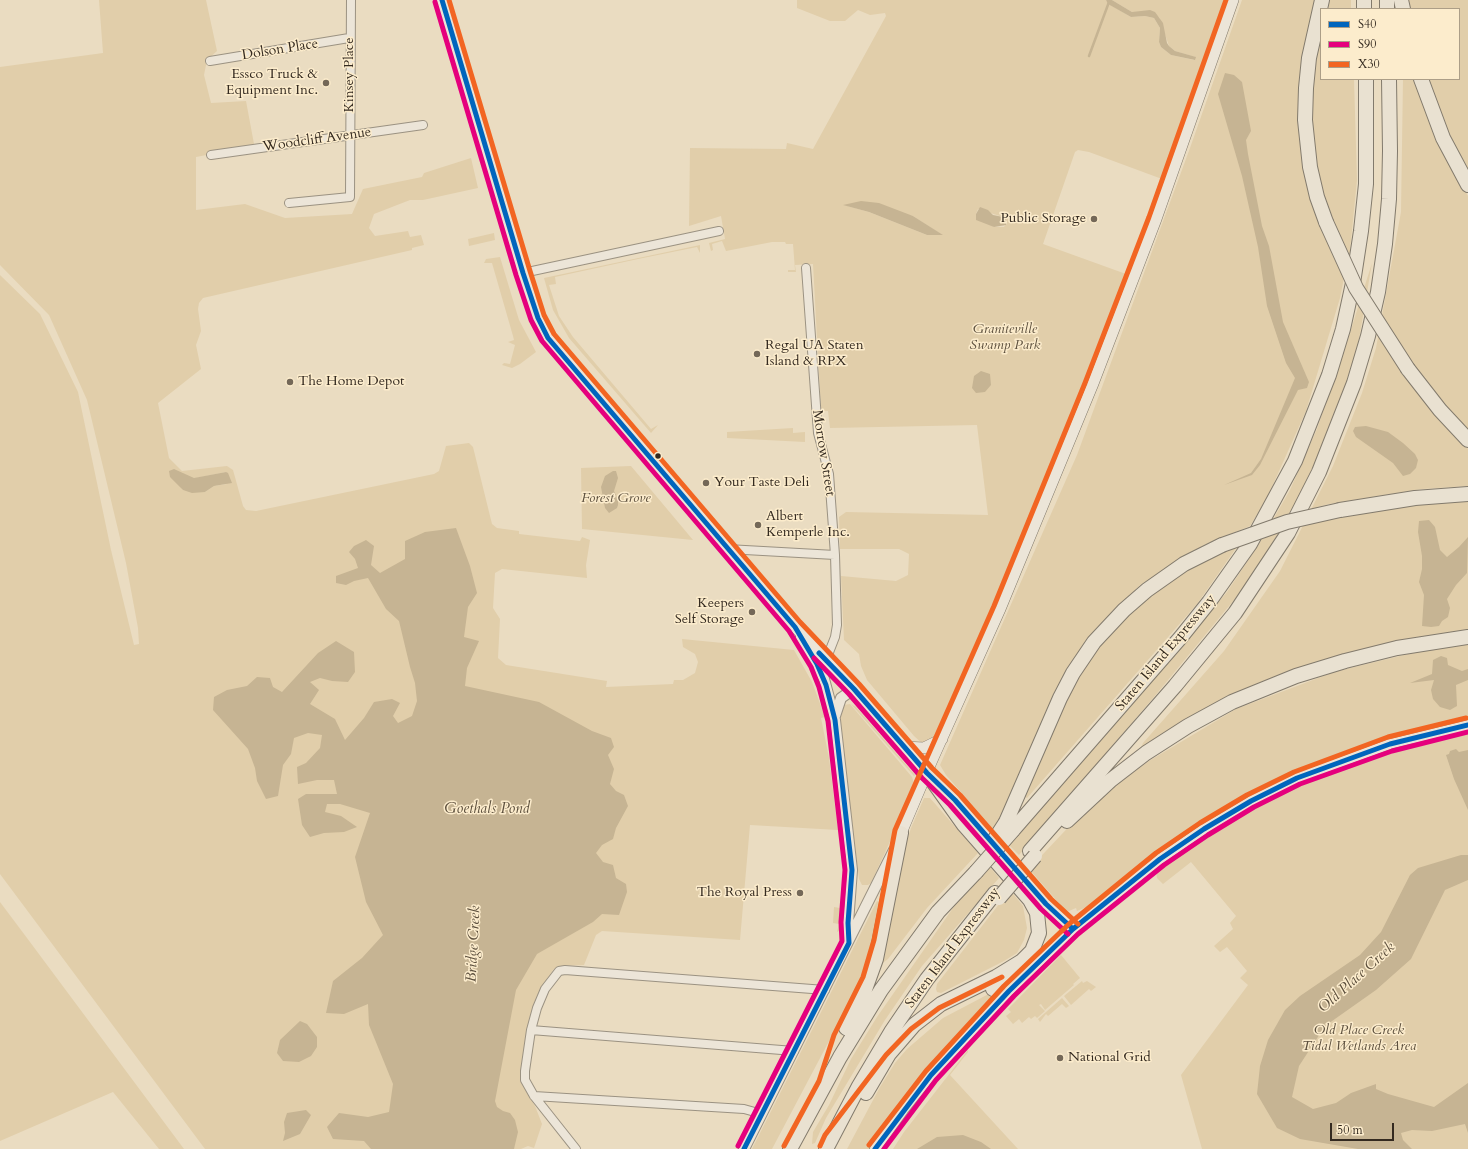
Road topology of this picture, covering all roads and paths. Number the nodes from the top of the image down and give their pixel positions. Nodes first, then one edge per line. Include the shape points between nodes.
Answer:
1 (350, 0) edge
2 (442, 0) edge
3 (1232, 0) edge
4 (1320, 9) edge
5 (350, 38) junction
6 (210, 61) dead end
7 (1366, 80) edge
8 (1389, 80) edge
9 (1421, 80) edge
10 (423, 125) dead end
11 (350, 137) junction
12 (211, 155) dead end
13 (1468, 185) edge
14 (290, 203) dead end
15 (719, 231) dead end
16 (806, 268) dead end
17 (523, 273) junction
18 (1468, 440) edge
19 (1468, 494) edge
20 (727, 549) junction
21 (835, 555) junction
22 (795, 627) junction
23 (1468, 637) edge
24 (826, 660) junction
25 (854, 690) junction
26 (835, 720) junction
27 (1468, 725) edge
28 (942, 739) junction
29 (904, 747) junction
30 (927, 773) junction
31 (1010, 826) junction
32 (901, 833) junction
33 (1033, 854) junction
34 (1073, 929) junction
35 (849, 943) junction
36 (1029, 971) junction
37 (825, 990) junction
38 (531, 1030) junction
39 (794, 1051) junction
40 (825, 1084) junction
41 (866, 1092) junction
42 (534, 1096) junction
43 (810, 1112) junction
44 (762, 1114) junction
45 (829, 1144) edge
46 (576, 1149) edge
47 (744, 1149) edge
48 (780, 1149) edge
49 (790, 1149) edge
50 (875, 1149) edge

1 - 5 street, Kinsey Place
2 - 17 main road
3 - 28 main road via 1156,219 1092,386 1000,609
4 - 18 highway, bridge via 1309,58 1305,120 1314,183 1326,222 1356,288 1408,369 1440,410
5 - 6 street, Dolson Place
5 - 11 street, Kinsey Place
7 - 31 highway, Staten Island Expressway via 1366,184 1362,231 1353,283 1329,375 1295,461 1250,544 1181,638
8 - 33 highway, Staten Island Expressway via 1389,199 1380,284 1354,383 1319,472 1288,533 1235,613
9 - 13 highway via 1444,138
10 - 11 street, Woodcliff Avenue
11 - 12 street, Woodcliff Avenue
11 - 14 street, Kinsey Place via 350,197
15 - 17 street
16 - 21 street, Morrow Street via 818,433 828,474
17 - 20 main road via 538,318 555,347
19 - 31 highway, bridge via 1415,498 1340,510 1287,522 1222,546 1184,564 1147,590 1094,642 1073,673 1060,698
20 - 21 street
20 - 22 main road
21 - 24 street, Morrow Street via 837,625
22 - 24 main road
22 - 26 street via 821,672
23 - 33 highway via 1396,648 1333,664 1263,689 1214,711 1160,743 1123,770
24 - 25 main road
25 - 26 street via 841,698
25 - 29 main road
26 - 35 street via 852,870
27 - 34 street via 1390,744 1344,760 1297,778 1251,801 1160,859
28 - 29 main road via 924,748
28 - 30 main road
29 - 30 main road
30 - 32 main road
30 - 34 main road via 955,800 1046,904
30 - 41 highway via 964,825 1030,900 1037,913 1039,933 1032,952 1022,961 941,1004 914,1025 897,1043
31 - 40 highway, bridge via 991,844 876,996
32 - 35 street
32 - 40 highway via 876,959 862,998 840,1038
33 - 45 highway, Staten Island Expressway via 965,931 927,979 859,1086
34 - 36 street
35 - 37 street
36 - 41 highway via 951,1010 927,1025 900,1051
36 - 50 street via 931,1075
37 - 38 street via 559,970 545,990
37 - 39 street
38 - 39 street
38 - 42 street via 525,1080
39 - 44 street
40 - 43 highway
41 - 45 highway
42 - 44 street via 744,1109
42 - 46 street
43 - 48 highway
43 - 49 highway
44 - 47 street

